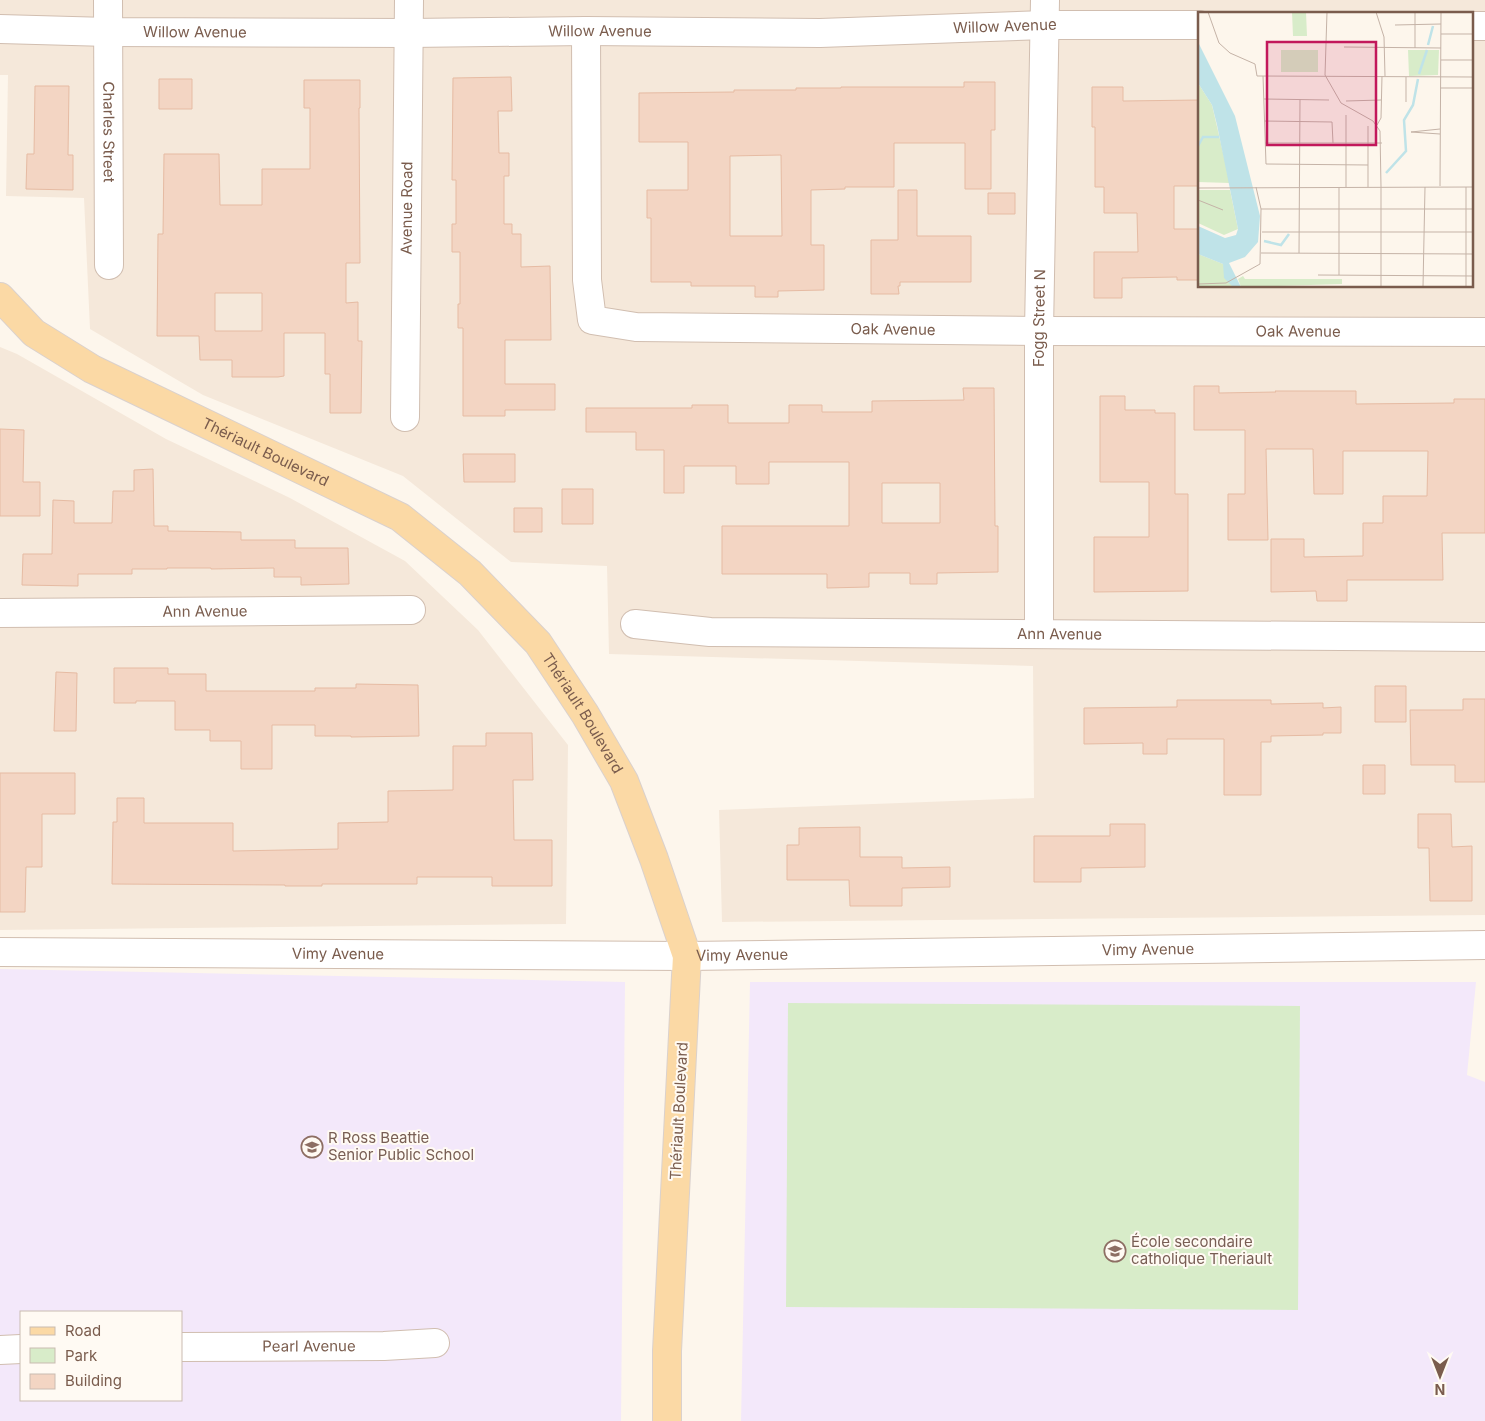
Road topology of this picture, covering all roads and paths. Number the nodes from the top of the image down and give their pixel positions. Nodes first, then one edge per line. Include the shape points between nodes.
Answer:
1 (108, 0) edge
2 (409, 0) edge
3 (1045, 12) edge
4 (1198, 25) edge
5 (1472, 26) edge
6 (1485, 26) edge
7 (0, 29) edge
8 (586, 31) junction
9 (108, 32) junction
10 (410, 33) junction
11 (109, 265) dead end
12 (0, 297) edge
13 (1039, 331) junction
14 (1485, 332) edge
15 (405, 417) dead end
16 (411, 610) dead end
17 (0, 613) edge
18 (635, 624) dead end
19 (1039, 634) junction
20 (1485, 637) edge
21 (1485, 945) edge
22 (0, 952) edge
23 (687, 956) junction
24 (435, 1343) dead end
25 (182, 1347) edge
26 (20, 1349) edge
27 (0, 1350) edge
28 (667, 1421) edge

1 - 9 street, Charles Street
2 - 10 street, Avenue Road
3 - 4 street, Willow Avenue
3 - 8 street, Willow Avenue via 820,33
3 - 13 street, Fogg Street N
5 - 6 street
7 - 9 street, Willow Avenue
8 - 10 street, Willow Avenue
8 - 13 street, Oak Avenue via 587,280 592,320 636,327
9 - 10 street, Willow Avenue
9 - 11 street, Charles Street
10 - 15 street, Avenue Road
12 - 23 main road, Thériault Boulevard via 34,333 92,369 400,517 470,573 538,643 624,780
13 - 14 street, Oak Avenue
13 - 19 street, Fogg Street N
16 - 17 street, Ann Avenue
18 - 19 street, Ann Avenue via 710,632
19 - 20 street, Ann Avenue
21 - 23 street, Vimy Avenue
22 - 23 street, Vimy Avenue
23 - 28 main road, Thériault Boulevard via 667,1350
24 - 25 street, Pearl Avenue
26 - 27 street

